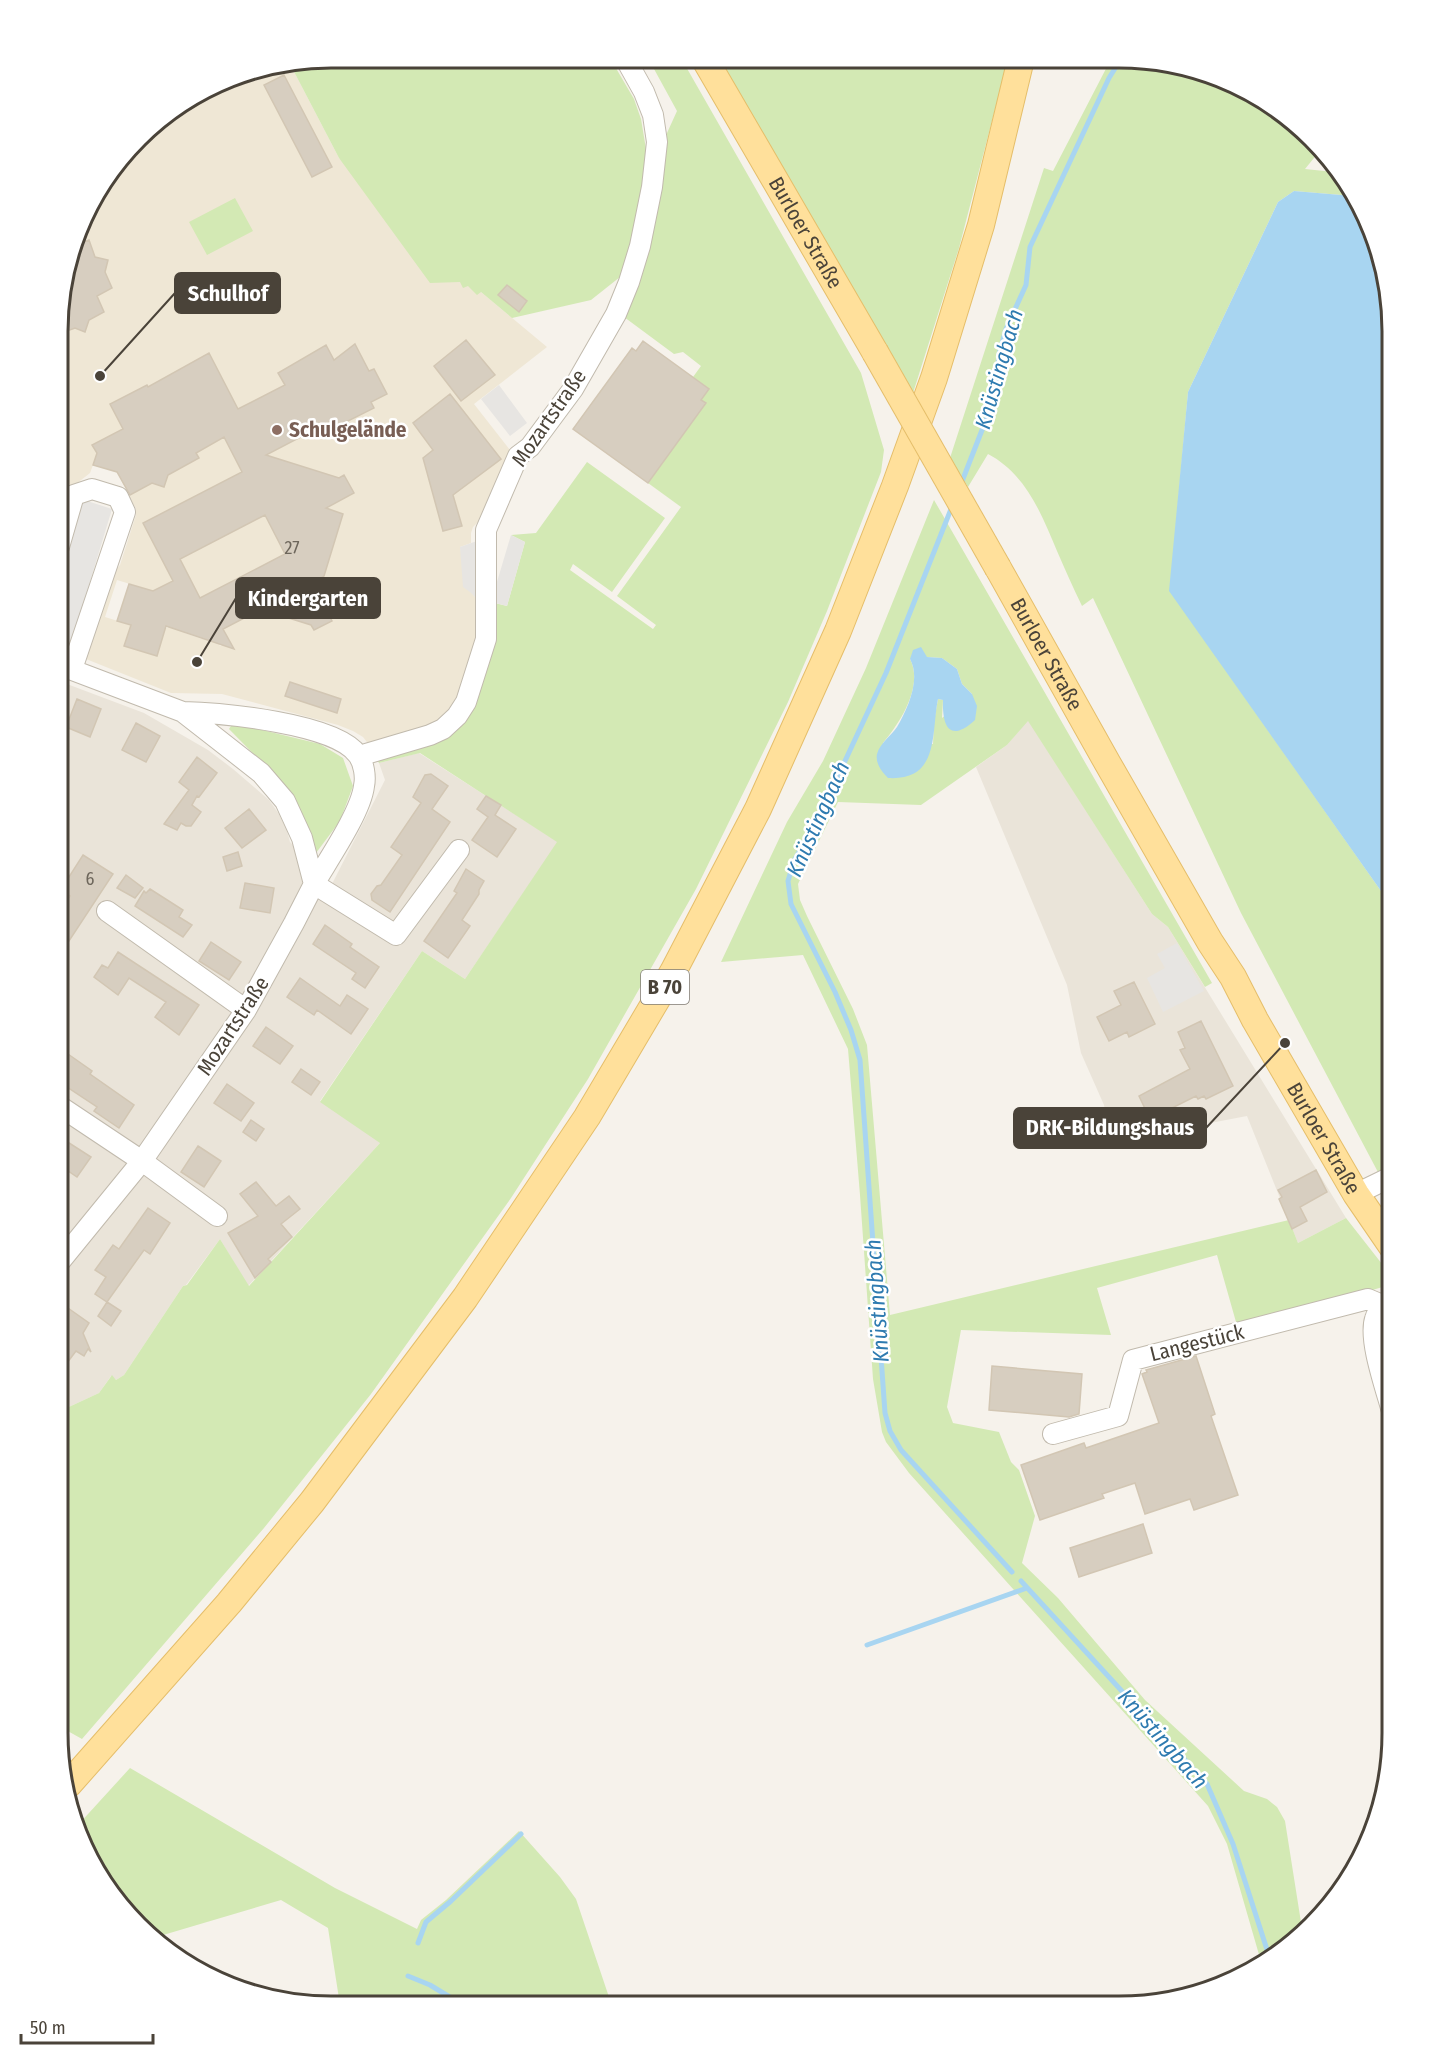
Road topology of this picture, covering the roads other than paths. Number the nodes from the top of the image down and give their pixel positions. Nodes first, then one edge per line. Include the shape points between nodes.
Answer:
1 (631, 68) edge
2 (710, 68) edge
3 (1019, 68) edge
4 (68, 516) edge
5 (68, 659) edge
6 (68, 668) edge
7 (183, 712) junction
8 (359, 756) junction
9 (459, 850) dead end
10 (314, 884) junction
11 (107, 911) dead end
12 (246, 1010) junction
13 (68, 1112) edge
14 (142, 1161) junction
15 (1382, 1181) edge
16 (1356, 1194) junction
17 (217, 1216) dead end
18 (1382, 1232) edge
19 (68, 1252) edge
20 (1382, 1300) edge
21 (1382, 1309) edge
22 (1382, 1373) edge
23 (1053, 1434) dead end
24 (72, 1780) edge

1 - 8 street, Mozartstraße via 653,115 657,142 640,246 616,314 573,389 530,447 518,456 486,530 486,639 466,702 443,729
2 - 16 main road, Burloer Straße, bridge
3 - 24 main road, B 70 via 981,225 934,378 895,486 838,631 758,809 673,972 587,1117 465,1298 312,1502 229,1603
4 - 5 street via 74,495 92,489 117,497 125,512
6 - 7 street
7 - 8 street via 226,714 308,730 350,747
7 - 10 street via 261,773 285,801 302,838
8 - 10 street, Mozartstraße via 365,775 361,798
9 - 10 street via 396,934
10 - 12 street, Mozartstraße
11 - 12 street
12 - 14 street, Mozartstraße
13 - 14 street
14 - 17 street
14 - 19 street, Mozartstraße
15 - 16 street
16 - 18 main road, Burloer Straße
20 - 23 street, Langestück via 1368,1299 1133,1360 1118,1416
21 - 22 street, Langestück via 1375,1318 1372,1334

